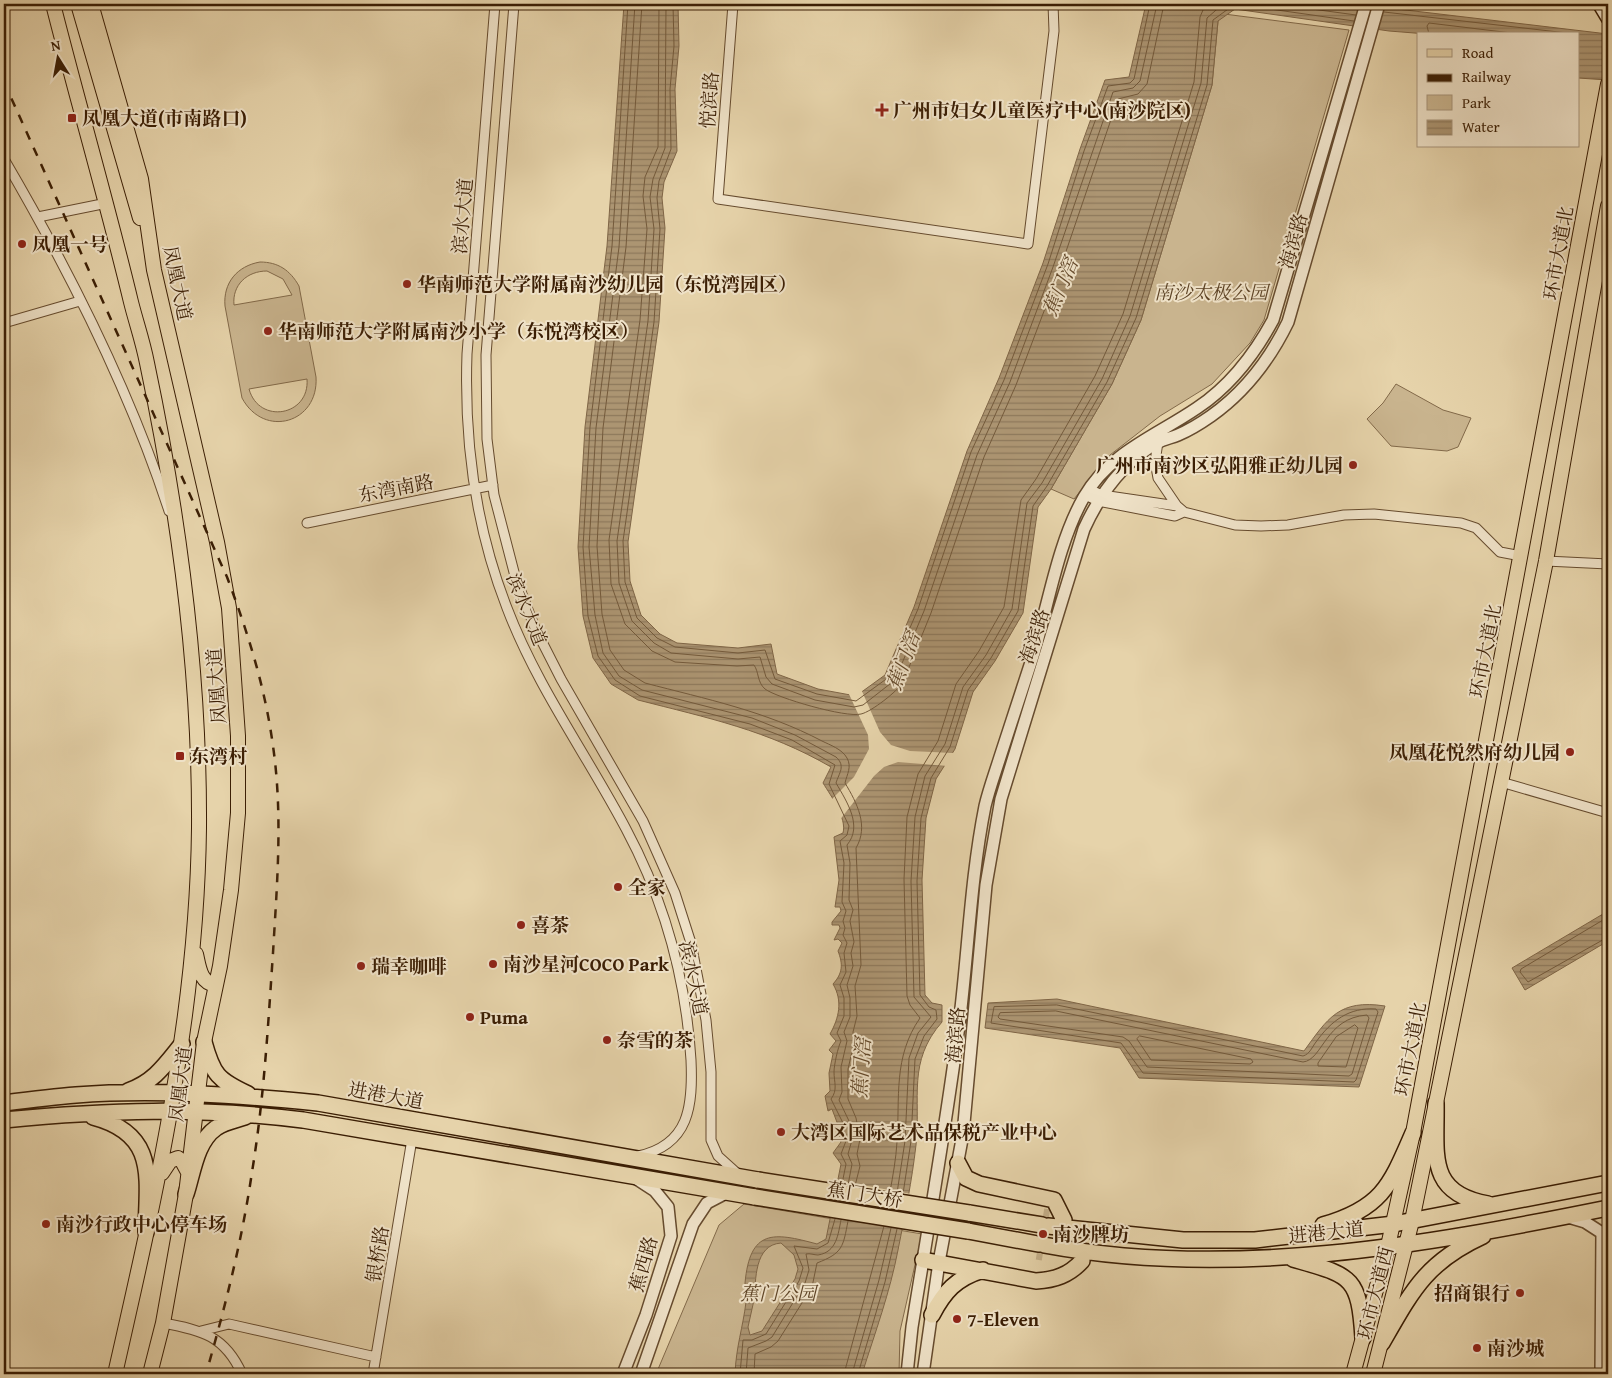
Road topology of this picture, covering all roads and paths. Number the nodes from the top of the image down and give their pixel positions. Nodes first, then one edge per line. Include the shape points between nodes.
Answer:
1 (53, 4) edge
2 (78, 4) edge
3 (91, 4) edge
4 (495, 4) edge
5 (514, 4) edge
6 (733, 4) edge
7 (1052, 4) edge
8 (1366, 4) edge
9 (1379, 4) edge
10 (1599, 4) edge
11 (1608, 19) edge
12 (1607, 90) edge
13 (4, 159) edge
14 (107, 203) junction
15 (1608, 206) edge
16 (38, 217) junction
17 (154, 270) junction
18 (80, 301) junction
19 (4, 324) edge
20 (1158, 442) junction
21 (493, 485) junction
22 (474, 489) junction
23 (1087, 492) junction
24 (1100, 498) junction
25 (1180, 509) junction
26 (307, 523) dead end
27 (177, 544) junction
28 (1521, 556) junction
29 (1546, 561) junction
30 (1608, 564) edge
31 (1501, 782) junction
32 (1608, 813) edge
33 (193, 941) junction
34 (216, 985) junction
35 (204, 1042) junction
36 (182, 1044) junction
37 (102, 1094) junction
38 (120, 1094) junction
39 (174, 1094) junction
40 (197, 1094) junction
41 (256, 1097) junction
42 (4, 1103) edge
43 (1436, 1104) junction
44 (172, 1110) junction
45 (195, 1110) junction
46 (103, 1112) junction
47 (77, 1113) junction
48 (256, 1114) junction
49 (4, 1120) edge
50 (1413, 1133) junction
51 (412, 1138) junction
52 (628, 1157) junction
53 (958, 1163) junction
54 (189, 1175) junction
55 (631, 1176) junction
56 (160, 1177) junction
57 (742, 1177) junction
58 (758, 1180) joint
59 (1608, 1183) edge
60 (728, 1192) junction
61 (186, 1194) junction
62 (755, 1196) joint
63 (1497, 1206) junction
64 (1608, 1208) edge
65 (1567, 1216) junction
66 (988, 1218) joint
67 (1049, 1221) junction
68 (1412, 1221) junction
69 (1394, 1224) junction
70 (1504, 1227) junction
71 (146, 1232) junction
72 (670, 1236) junction
73 (1284, 1236) junction
74 (1251, 1240) junction
75 (687, 1241) junction
76 (1406, 1244) junction
77 (1388, 1246) junction
78 (1041, 1249) junction
79 (1284, 1257) junction
80 (1240, 1258) junction
81 (923, 1260) junction
82 (1177, 1260) junction
83 (1082, 1261) junction
84 (939, 1262) junction
85 (983, 1270) junction
86 (932, 1315) junction
87 (164, 1323) junction
88 (201, 1331) junction
89 (1362, 1343) junction
90 (1380, 1347) junction
91 (376, 1357) junction
92 (115, 1374) edge
93 (150, 1374) edge
94 (242, 1374) edge
95 (374, 1374) edge
96 (623, 1374) edge
97 (641, 1374) edge
98 (908, 1374) edge
99 (923, 1374) edge
100 (1353, 1374) edge
101 (1374, 1374) edge
102 (1601, 1374) edge

1 - 14 main road, 凤凰大道
2 - 17 main road
3 - 17 main road, 凤凰大道 via 141,179
4 - 22 street, 滨水大道 via 467,363 467,431
5 - 21 street, 滨水大道 via 486,355 485,411
6 - 7 street, 悦滨路 via 718,199 1028,244 1054,31
8 - 23 street, 海滨路 via 1273,320 1264,337 1242,368 1214,395 1123,453
9 - 20 street, 海滨路 via 1288,322 1279,340 1256,374 1228,402 1196,426
10 - 11 main road
12 - 28 main road, 环市大道北
13 - 16 street, 凤凰大道
14 - 16 street
14 - 27 main road, 凤凰大道 via 146,360
15 - 29 main road, 环市大道北
16 - 18 street, 凤凰大道
17 - 34 main road, 凤凰大道 via 218,542 229,608 238,736 238,813 232,890
18 - 19 street
18 - 27 street, 凤凰大道 via 146,443
20 - 24 street, 海滨路 via 1127,465
20 - 25 street via 1155,462 1158,478
21 - 22 street, 东湾南路
21 - 57 street, 滨水大道 via 510,558 535,628 643,821 675,893 693,951 706,1020 711,1140 724,1163
22 - 26 street, 东湾南路
22 - 52 street, 滨水大道 via 491,564 518,636 544,688 638,852 660,907 679,972 690,1048 690,1110 671,1141 651,1153
23 - 24 street
23 - 81 street, 海滨路 via 1069,528 986,801 978,846 960,1016
24 - 25 street via 1175,516
24 - 53 street, 海滨路 via 1084,529 1001,799 986,885
25 - 28 street via 1235,525 1261,526 1374,514 1461,523 1476,528 1500,552
27 - 33 main road, 凤凰大道 via 189,633 198,758
28 - 50 main road, 环市大道北
29 - 30 street
29 - 31 main road, 环市大道北
31 - 32 street
31 - 43 main road, 环市大道北
33 - 34 main road via 204,979
33 - 36 main road, 凤凰大道
34 - 35 main road, 凤凰大道
35 - 40 main road, 凤凰大道
35 - 41 highway via 214,1073 233,1087
36 - 38 highway via 154,1078
36 - 39 main road, 凤凰大道
37 - 38 highway, 进港大道
37 - 42 highway, 进港大道
37 - 46 highway via 108,1102
38 - 39 highway, 进港大道
39 - 40 highway, 进港大道
39 - 44 main road, 凤凰大道
40 - 41 highway, 进港大道
40 - 45 main road, 凤凰大道
41 - 52 highway, 进港大道 via 318,1103
43 - 63 highway via 1439,1170 1446,1186 1468,1201
43 - 68 main road, 环市大道北
44 - 45 highway, 进港大道
44 - 46 highway, 进港大道
44 - 56 main road, 凤凰大道
45 - 48 highway, 进港大道
45 - 54 main road, 凤凰大道
46 - 47 highway, 进港大道
47 - 49 highway, 进港大道
47 - 71 highway via 109,1121 125,1129 136,1141 147,1174
48 - 51 highway, 进港大道
48 - 61 highway via 216,1127 206,1137
50 - 69 main road, 环市大道北
50 - 73 highway via 1394,1174 1374,1201 1342,1219
51 - 55 highway, 进港大道
51 - 91 street, 银桥路
52 - 57 highway, 进港大道
53 - 67 highway via 966,1178 979,1184 1054,1200
53 - 84 street, 海滨路
54 - 56 main road via 182,1160 175,1158
54 - 61 main road, 凤凰大道
55 - 60 highway, 进港大道
55 - 72 street, 蕉西路 via 654,1191 668,1207
56 - 71 main road, 凤凰大道
57 - 58 highway, 进港大道
58 - 66 highway, 蕉门大桥, bridge
59 - 63 highway, 进港大道
60 - 62 highway, 进港大道
60 - 75 street, 蕉西路 via 707,1202
61 - 87 main road, 凤凰大道
62 - 78 highway, 蕉门大桥, bridge via 987,1234 1009,1246
63 - 68 highway, 进港大道
64 - 65 highway, 进港大道
65 - 70 highway, 进港大道
65 - 102 street via 1602,1233
66 - 67 highway, 进港大道 via 1023,1214
67 - 74 highway, 进港大道 via 1155,1231 1183,1240
68 - 69 highway, 进港大道
68 - 76 main road, 环市大道西
69 - 73 highway, 进港大道
69 - 77 main road, 环市大道西
70 - 76 highway, 进港大道
70 - 90 highway via 1461,1246 1430,1269 1417,1284
71 - 92 main road, 凤凰大道
72 - 75 street via 683,1234
72 - 96 street, 蕉西路 via 646,1315
73 - 74 highway, 进港大道
74 - 80 highway via 1250,1252
75 - 97 street, 蕉西路
76 - 77 highway, 进港大道
76 - 90 main road, 环市大道西
77 - 79 highway, 进港大道
77 - 89 main road, 环市大道西
78 - 82 highway, 进港大道
78 - 83 highway
79 - 80 highway, 进港大道
79 - 89 highway via 1333,1271 1348,1280 1358,1296
80 - 82 highway, 进港大道
81 - 84 highway
81 - 98 street, 海滨路
82 - 83 highway via 1136,1264
83 - 85 highway via 1065,1275 1048,1280 1036,1281
84 - 85 highway
84 - 86 street, 海滨路
85 - 86 highway via 948,1288
86 - 99 street, 海滨路
87 - 88 street
87 - 93 main road, 凤凰大道
88 - 91 street via 229,1324
88 - 94 street via 222,1344
89 - 90 main road
89 - 100 main road, 环市大道西
90 - 101 main road, 环市大道西
91 - 95 street, 银桥路

